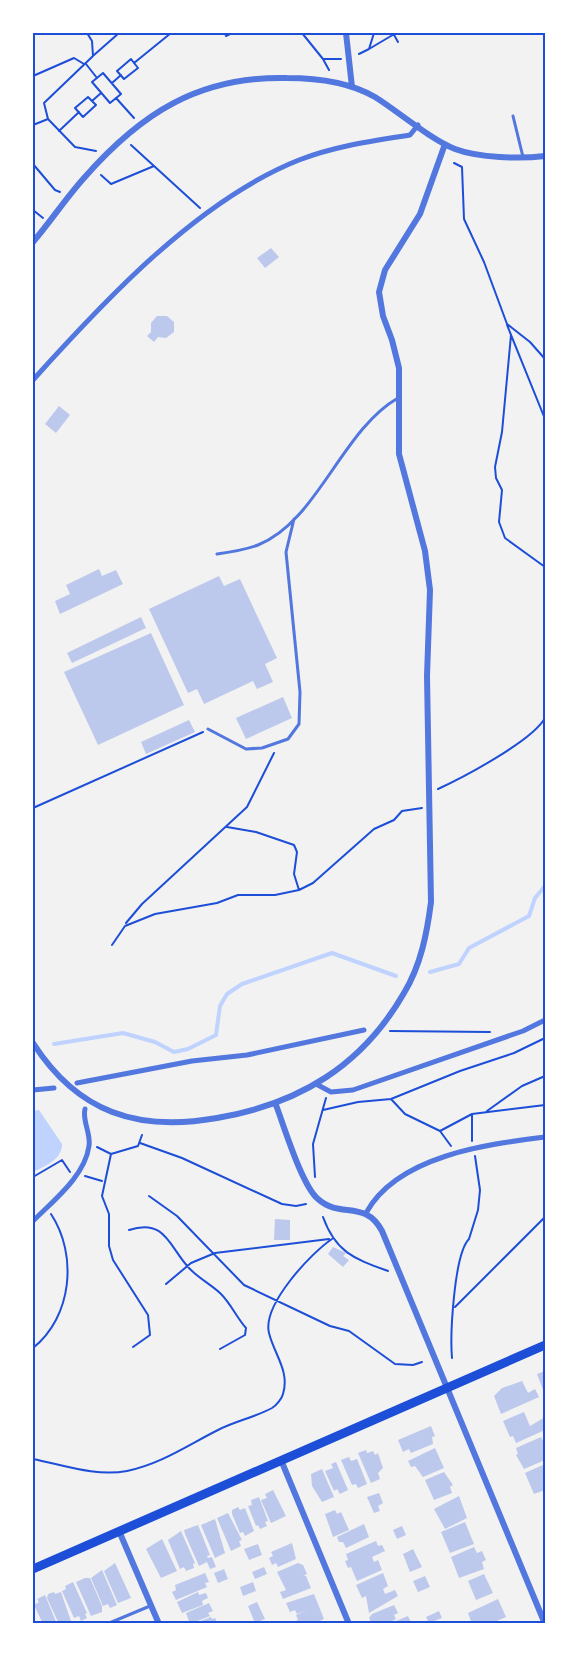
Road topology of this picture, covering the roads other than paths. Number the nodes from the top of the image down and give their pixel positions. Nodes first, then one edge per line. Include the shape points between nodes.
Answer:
1 (346, 33) edge
2 (352, 87) junction
3 (513, 116) dead end
4 (418, 125) junction
5 (445, 144) junction
6 (545, 156) edge
7 (524, 157) junction
8 (33, 242) edge
9 (33, 380) edge
10 (399, 397) junction
11 (294, 519) junction
12 (218, 554) dead end
13 (208, 729) road end
14 (545, 1020) edge
15 (364, 1030) dead end
16 (33, 1043) edge
17 (77, 1083) dead end
18 (316, 1084) junction
19 (54, 1089) dead end
20 (33, 1090) edge
21 (276, 1105) junction
22 (85, 1109) dead end
23 (545, 1137) edge
24 (366, 1213) junction
25 (33, 1221) edge
26 (545, 1345) edge
27 (447, 1387) junction
28 (281, 1460) junction
29 (119, 1531) junction
30 (33, 1569) edge
31 (151, 1605) junction
32 (107, 1624) edge
33 (159, 1624) edge
34 (349, 1624) edge
35 (545, 1624) edge

1 - 2 street
2 - 4 street
2 - 8 street via 323,80 260,78 175,100 150,114 108,153
3 - 7 lane
4 - 5 street
4 - 9 street via 410,135 359,143 298,161 245,188 207,214 119,289
5 - 7 street via 460,150
5 - 10 street via 420,214 380,284 379,302 397,356
6 - 7 street
10 - 11 lane via 384,406 362,430
10 - 18 street via 399,454 425,551 430,590 427,676 431,902 413,976 392,1012 365,1046
11 - 12 lane via 260,544
11 - 13 lane via 286,552 300,692 299,724 288,739 246,749
14 - 18 street via 353,1090 331,1092
15 - 17 street via 248,1055 192,1061
16 - 21 street via 60,1078 87,1099 124,1118 164,1124 199,1122
18 - 21 street
19 - 20 street
21 - 24 street via 313,1194 328,1206
22 - 25 street via 87,1157
23 - 24 street via 457,1153 403,1177 384,1191
24 - 27 street via 382,1231
26 - 27 main road
27 - 28 main road
27 - 35 street
28 - 29 main road
28 - 34 street
29 - 30 main road
29 - 31 street
31 - 32 lane
31 - 33 street

